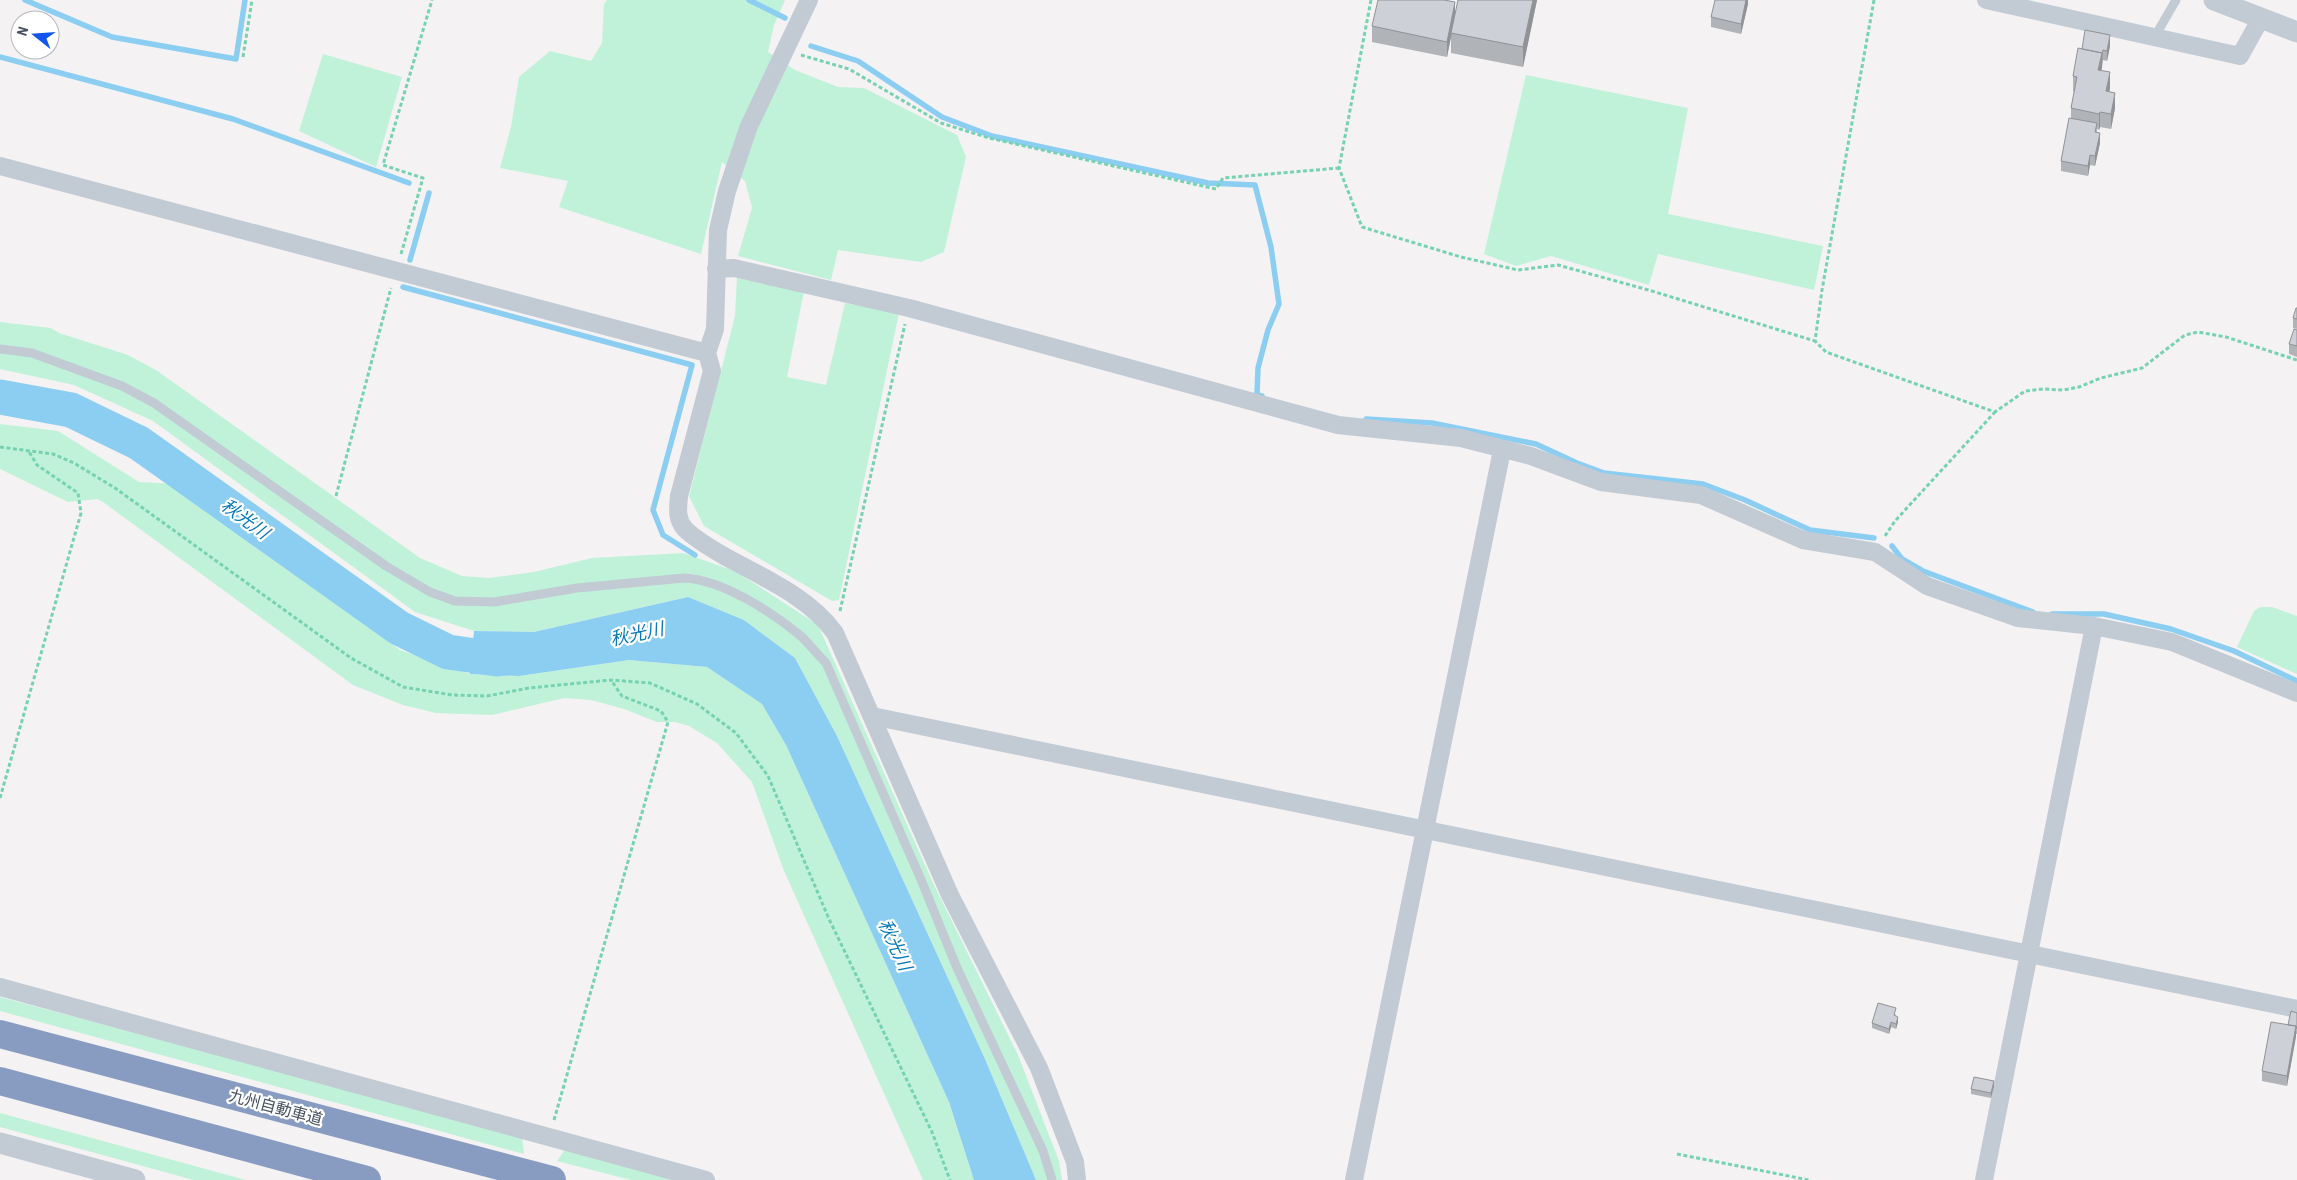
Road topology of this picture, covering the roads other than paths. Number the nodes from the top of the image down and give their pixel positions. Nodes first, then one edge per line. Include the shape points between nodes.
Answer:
1 (809, 0) edge
2 (1986, 0) edge
3 (2176, 0) edge
4 (2214, 0) edge
5 (2261, 18) junction
6 (2297, 32) edge
7 (2154, 38) junction
8 (0, 166) edge
9 (716, 269) junction
10 (0, 349) edge
11 (706, 353) junction
12 (1502, 450) junction
13 (2094, 626) junction
14 (2297, 693) edge
15 (872, 716) junction
16 (1425, 829) junction
17 (2029, 952) junction
18 (0, 987) edge
19 (2297, 1009) edge
20 (0, 1034) edge
21 (0, 1081) edge
22 (0, 1143) edge
23 (135, 1180) edge
24 (367, 1180) edge
25 (552, 1180) edge
26 (706, 1180) edge
27 (1052, 1180) edge
28 (1077, 1180) edge
29 (1354, 1180) edge
30 (1984, 1180) edge

1 - 9 street via 749,126 718,230
2 - 7 street
3 - 7 lane
4 - 5 street
5 - 6 street
5 - 7 street via 2240,56
8 - 11 street
9 - 11 street via 715,329
9 - 12 street via 734,268 908,308 1338,425 1461,438
10 - 27 lane via 32,353 122,386 154,403 386,566 430,592 455,601 494,602 577,588 702,579 753,603 802,638 826,663 957,968 1043,1151
11 - 15 street via 712,371 679,496 678,516 685,528 709,547 798,597 826,622 835,634
12 - 13 street via 1531,456 1601,482 1701,495 1803,540 1875,552 1926,586 2018,618
12 - 16 street
13 - 14 street via 2172,642
13 - 17 street
15 - 16 street
15 - 28 street via 950,894 1039,1068 1075,1162
16 - 17 street
16 - 29 street
17 - 19 street
17 - 30 street
18 - 26 street
20 - 25 highway, 九州自動車道
21 - 24 highway
22 - 23 street

